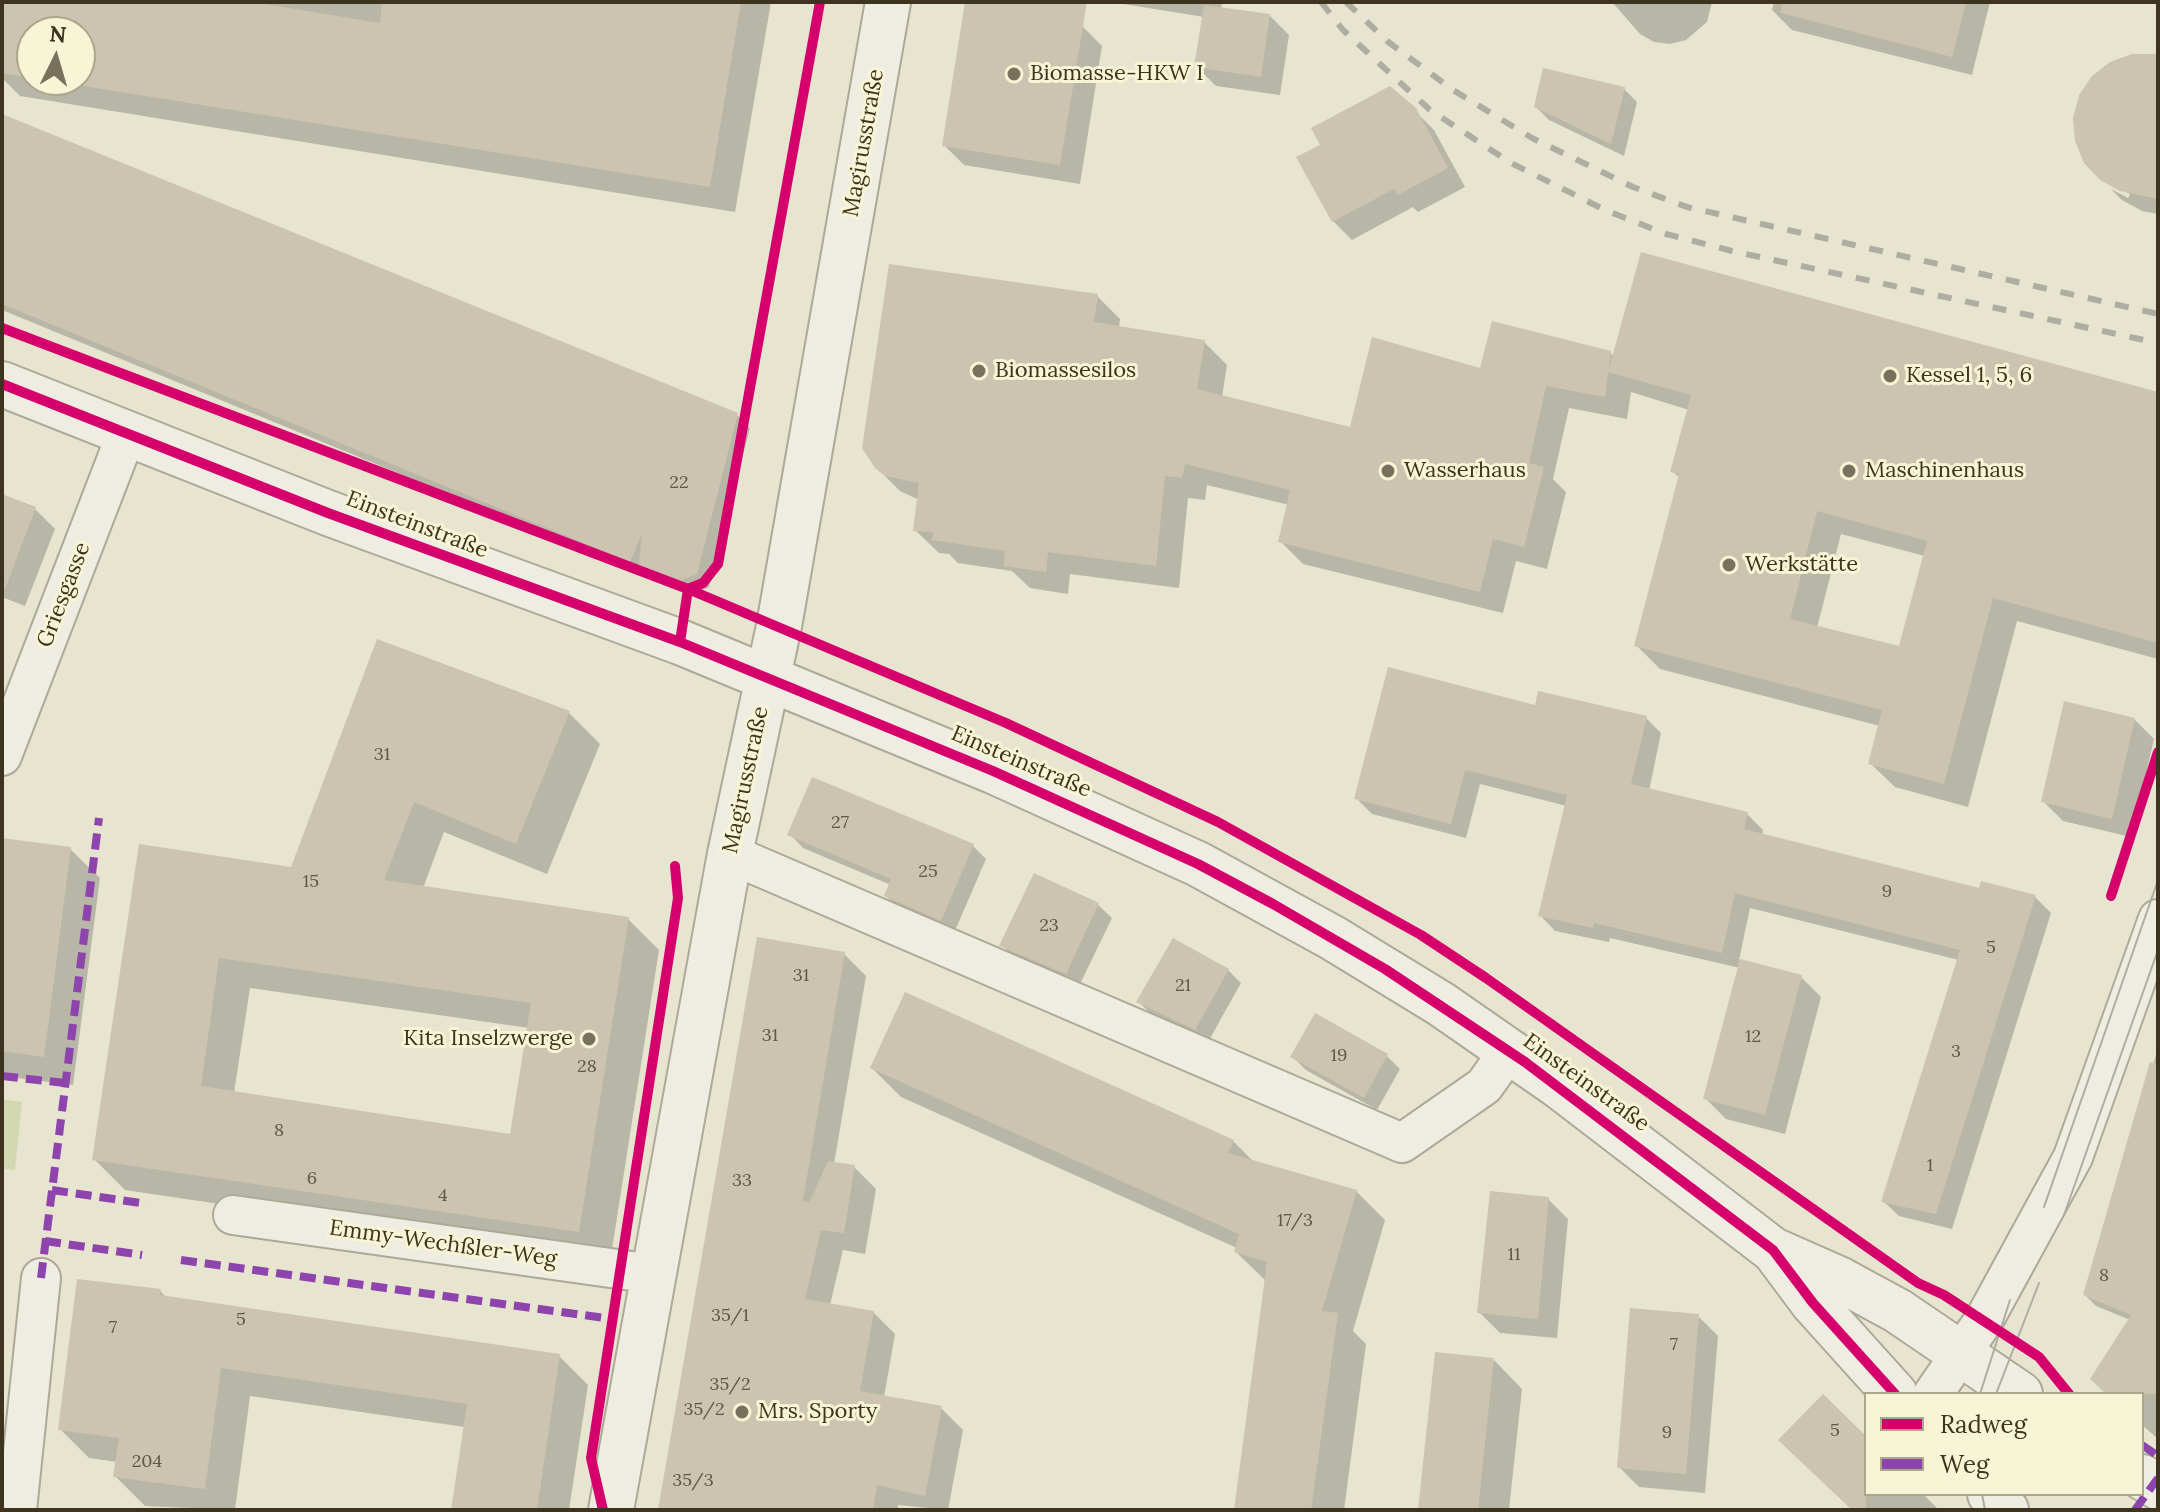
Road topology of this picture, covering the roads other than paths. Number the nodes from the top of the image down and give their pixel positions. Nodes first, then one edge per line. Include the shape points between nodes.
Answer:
1 (888, 2) edge
2 (2, 384) edge
3 (126, 435) junction
4 (768, 679) junction
5 (2, 756) edge
6 (730, 854) junction
7 (2158, 919) edge
8 (1509, 1051) junction
9 (233, 1215) dead end
10 (1773, 1250) junction
11 (653, 1274) junction
12 (41, 1278) dead end
13 (1963, 1356) junction
14 (1893, 1392) edge
15 (1935, 1392) edge
16 (2017, 1392) edge
17 (17, 1510) edge
18 (611, 1510) edge

1 - 4 street, Magirusstraße
2 - 3 street, Einsteinstraße
3 - 4 street, Einsteinstraße
3 - 5 street, Griesgasse
4 - 6 street, Magirusstraße
4 - 8 street, Einsteinstraße via 993,771 1198,864 1346,946
6 - 8 street, Einsteinstraße via 1402,1143 1484,1086
6 - 11 street, Magirusstraße
7 - 13 street via 2073,1157
8 - 10 street, Einsteinstraße
9 - 11 street, Emmy-Wechßler-Weg
10 - 13 street, Einsteinstraße via 1898,1311
10 - 14 street, Einsteinstraße
11 - 18 street, Magirusstraße
12 - 17 street
13 - 15 street
13 - 16 street, Einsteinstraße

